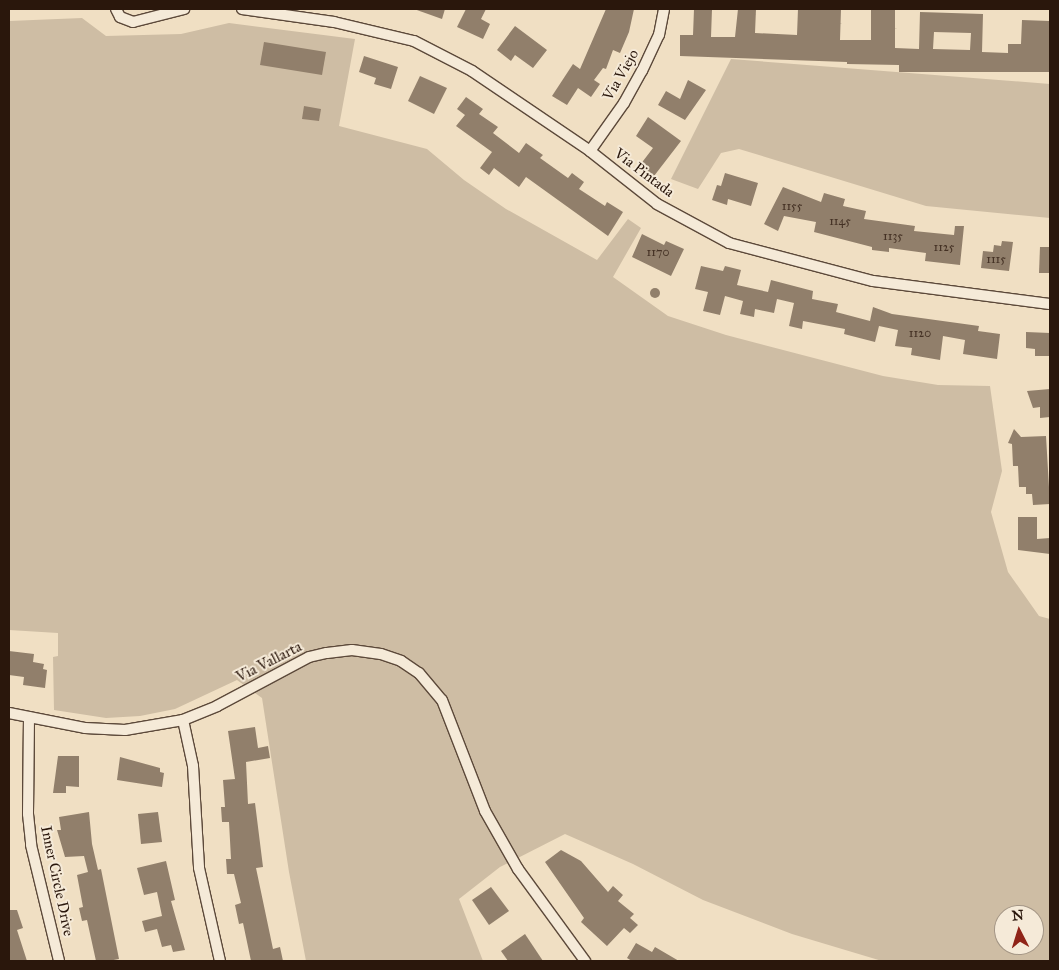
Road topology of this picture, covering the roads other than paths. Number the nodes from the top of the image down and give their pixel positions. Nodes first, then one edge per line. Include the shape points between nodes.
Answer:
1 (116, 9) edge
2 (184, 9) edge
3 (242, 9) edge
4 (664, 9) edge
5 (590, 151) junction
6 (1050, 304) edge
7 (9, 714) edge
8 (29, 717) junction
9 (183, 720) junction
10 (59, 961) edge
11 (220, 961) edge
12 (585, 961) edge

1 - 2 street via 120,16 133,22
3 - 5 street, Via Pintada via 334,22 414,41 472,71
4 - 5 street, Via Viejo via 659,35 642,71
5 - 6 street, Via Pintada via 656,204 729,243 873,281
7 - 8 street, Via Vallarta
8 - 9 street, Via Vallarta via 85,728 125,730
8 - 10 street, Inner Circle Drive via 28,814 31,845
9 - 11 street via 193,766 199,868
9 - 12 street, Via Vallarta via 217,706 309,657 352,650 381,654 401,662 419,673 442,700 485,811 518,869

